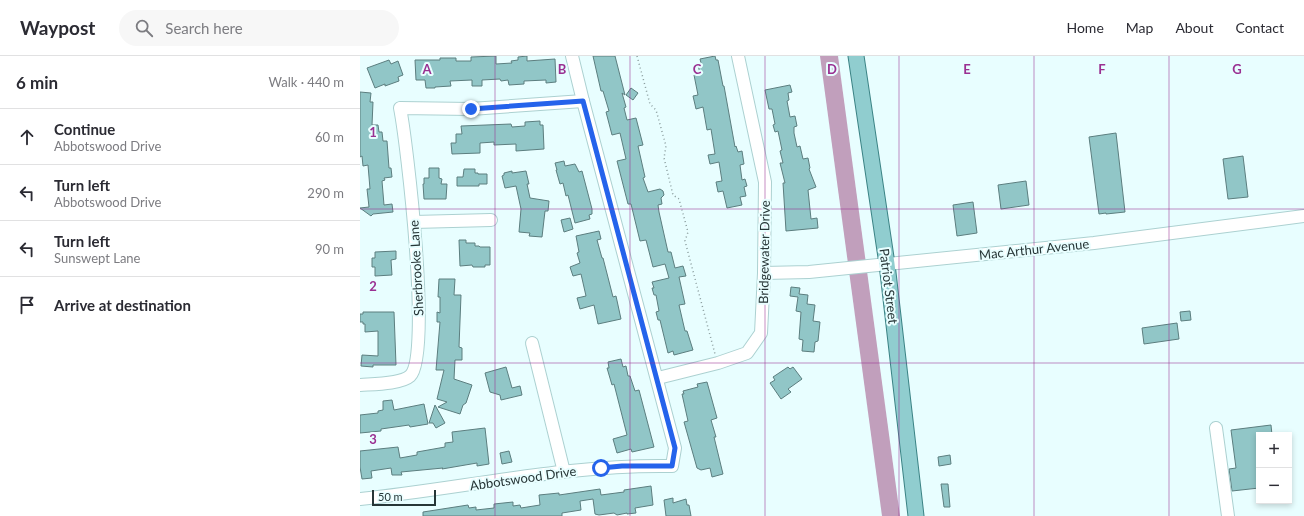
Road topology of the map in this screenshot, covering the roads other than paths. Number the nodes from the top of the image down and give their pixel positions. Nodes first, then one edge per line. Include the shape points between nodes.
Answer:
1 (572, 56) edge
2 (738, 56) edge
3 (856, 56) edge
4 (583, 101) junction
5 (1304, 216) edge
6 (491, 220) dead end
7 (414, 222) junction
8 (887, 264) junction
9 (764, 273) junction
10 (532, 343) dead end
11 (658, 378) junction
12 (360, 385) edge
13 (1216, 428) dead end
14 (564, 472) junction
15 (360, 500) edge
16 (916, 516) edge
17 (1228, 516) edge

1 - 4 street, Abbotswood Drive
2 - 9 street, Bridgewater Drive via 765,182
3 - 8 main road, Patriot Street
4 - 7 street, Sherbrooke Lane via 471,109 400,108
4 - 11 street, Abbotswood Drive
5 - 8 street, Mac Arthur Avenue via 1094,243
6 - 7 street
7 - 12 street, Sherbrooke Lane via 418,295 416,367 411,376 402,381
8 - 9 street, Mac Arthur Avenue via 809,272
8 - 16 main road, Patriot Street
9 - 11 street, Bridgewater Drive via 761,333 747,353
10 - 14 street
11 - 14 street, Abbotswood Drive via 675,448 672,466 622,466
13 - 17 street
14 - 15 street, Abbotswood Drive

